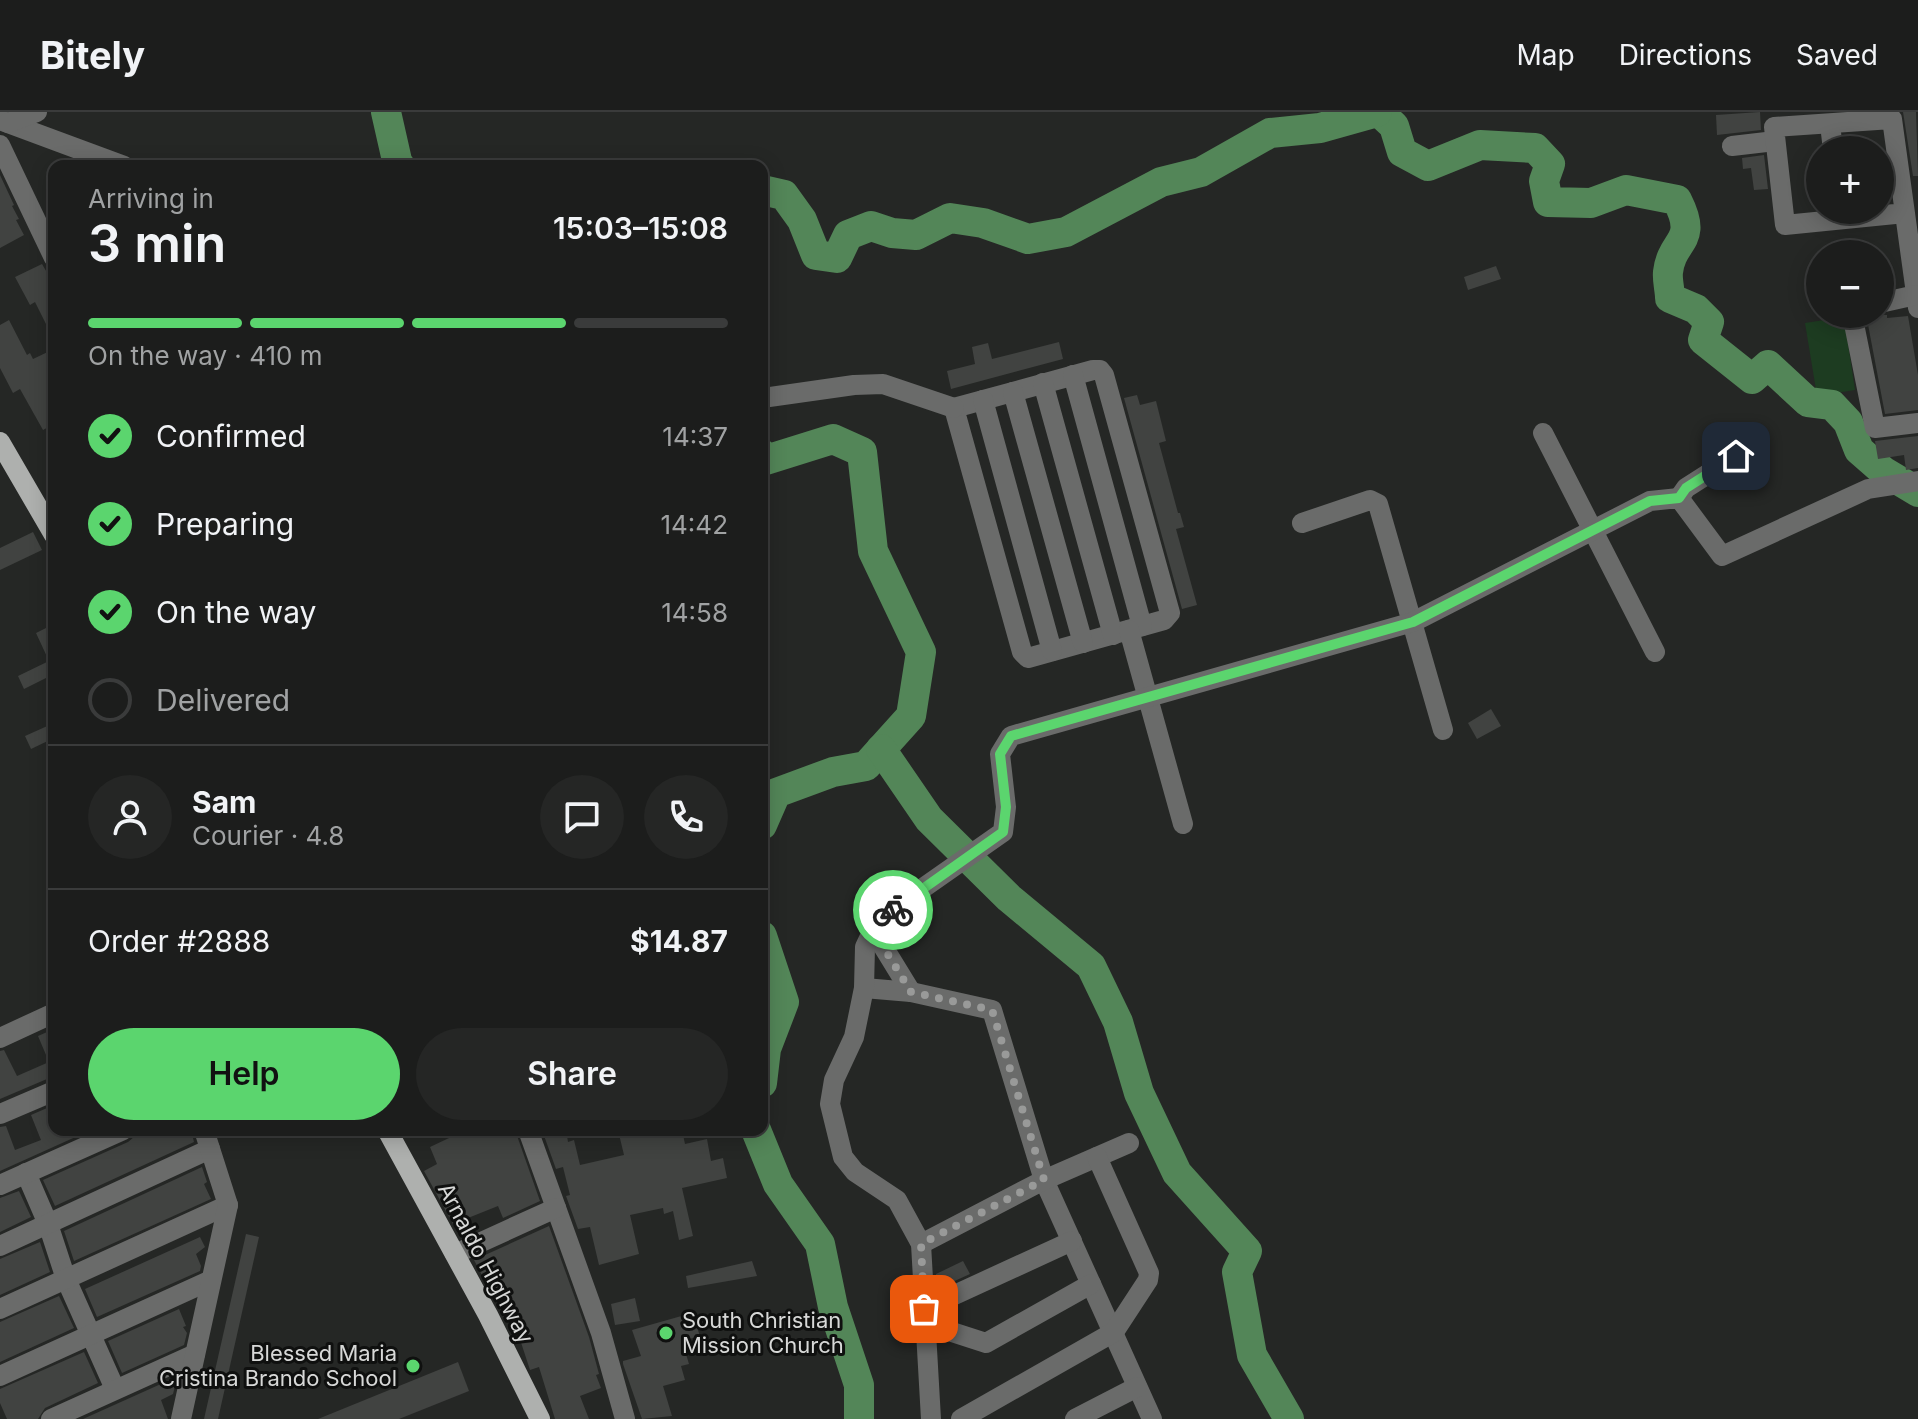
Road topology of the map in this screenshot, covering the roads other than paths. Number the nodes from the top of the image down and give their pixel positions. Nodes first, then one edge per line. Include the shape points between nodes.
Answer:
1 (37, 112) edge
2 (4, 122) edge
3 (1830, 124) junction
4 (1831, 136) edge
5 (1775, 141) junction
6 (0, 145) edge
7 (1732, 146) dead end
8 (108, 160) edge
9 (1894, 213) edge
10 (1905, 213) junction
11 (1806, 221) edge
12 (1914, 243) edge
13 (48, 245) edge
14 (1917, 302) edge
15 (1894, 303) edge
16 (1855, 328) edge
17 (1073, 375) junction
18 (1043, 383) junction
19 (1013, 392) junction
20 (768, 397) edge
21 (983, 400) junction
22 (954, 408) junction
23 (1918, 423) edge
24 (1543, 433) dead end
25 (0, 442) edge
26 (1736, 456) dead end
27 (1918, 481) edge
28 (1679, 498) junction
29 (1302, 523) dead end
30 (48, 525) edge
31 (1591, 529) junction
32 (1413, 622) junction
33 (1128, 630) junction
34 (1083, 643) junction
35 (1052, 651) junction
36 (1655, 652) dead end
37 (1148, 695) junction
38 (1443, 730) dead end
39 (1183, 824) dead end
40 (873, 930) junction
41 (864, 988) junction
42 (911, 992) junction
43 (48, 1016) edge
44 (0, 1038) edge
45 (48, 1094) edge
46 (0, 1114) edge
47 (109, 1136) edge
48 (390, 1136) edge
49 (530, 1136) edge
50 (207, 1140) edge
51 (1129, 1143) dead end
52 (1097, 1157) junction
53 (26, 1173) junction
54 (1044, 1180) junction
55 (0, 1185) edge
56 (228, 1205) junction
57 (556, 1208) junction
58 (48, 1224) junction
59 (1072, 1241) junction
60 (921, 1244) junction
61 (0, 1246) edge
62 (455, 1254) junction
63 (66, 1279) junction
64 (211, 1280) junction
65 (1091, 1284) junction
66 (0, 1309) edge
67 (924, 1312) junction
68 (1114, 1332) junction
69 (90, 1335) junction
70 (195, 1354) junction
71 (0, 1376) edge
72 (1137, 1387) junction
73 (115, 1389) junction
74 (51, 1419) edge
75 (181, 1419) edge
76 (540, 1419) edge
77 (625, 1419) edge
78 (931, 1419) edge
79 (961, 1419) edge
80 (1075, 1419) edge
81 (1152, 1419) edge

1 - 2 street
2 - 8 street
3 - 4 street
3 - 5 street via 1774,127
3 - 10 street via 1892,119
5 - 7 street
5 - 11 street via 1785,225
6 - 13 street
9 - 10 street
10 - 12 street
12 - 14 street
14 - 15 street
16 - 23 street via 1875,428
17 - 18 street
17 - 33 street
17 - 33 street via 1096,369 1104,375 1166,595 1169,616
18 - 19 street
18 - 33 street
19 - 21 street
19 - 34 street
20 - 22 street via 883,384
21 - 22 street
21 - 35 street
22 - 35 street via 1022,652 1028,658
24 - 31 street
25 - 30 main road
26 - 28 street
27 - 28 street via 1868,489 1722,556
28 - 31 street via 1650,501
29 - 32 street via 1370,500 1378,504
31 - 32 street
31 - 36 street
32 - 37 street
32 - 38 street
33 - 34 street
33 - 37 street
34 - 35 street
37 - 39 street
37 - 40 street via 1011,736 1000,754 1003,832 886,914
40 - 41 street via 865,947
40 - 42 street
41 - 42 street
41 - 60 street via 854,1037 834,1080 830,1104 843,1157 855,1172 897,1200
42 - 54 street via 992,1010
43 - 44 street
45 - 46 street
47 - 53 street
48 - 62 main road, Arnaldo Highway
49 - 57 street
50 - 56 street
50 - 58 street
51 - 52 street
52 - 54 street
52 - 68 street via 1149,1277
53 - 55 street
53 - 58 street
54 - 59 street
54 - 60 street
56 - 63 street
56 - 64 street
57 - 62 street
57 - 77 street
58 - 61 street
58 - 63 street
59 - 65 street
59 - 67 street
60 - 67 street
62 - 76 main road, Arnaldo Highway
63 - 66 street
63 - 69 street
64 - 69 street
64 - 70 street
65 - 67 street via 986,1343 952,1332
65 - 68 street
67 - 78 street
68 - 72 street
68 - 79 street
69 - 71 street
69 - 73 street
70 - 73 street
70 - 75 street
72 - 80 street
72 - 81 street
73 - 74 street

